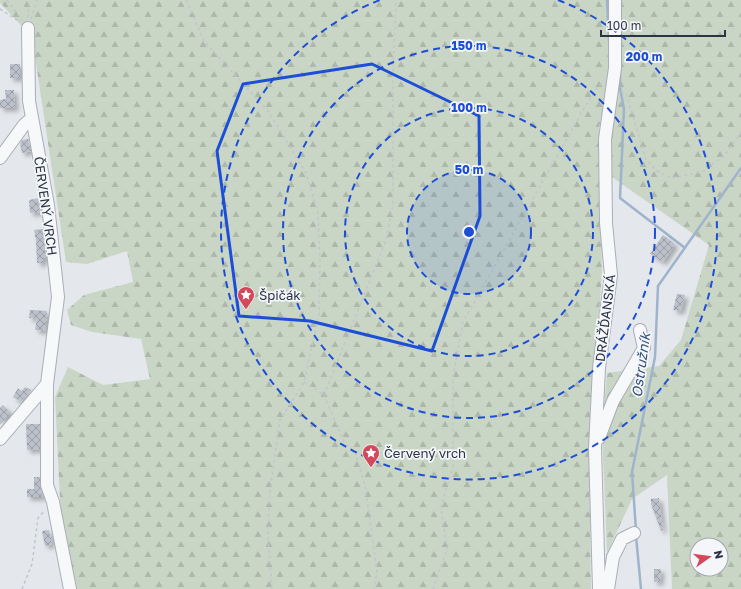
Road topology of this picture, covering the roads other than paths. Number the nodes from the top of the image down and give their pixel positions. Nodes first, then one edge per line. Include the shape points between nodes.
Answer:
1 (615, 0) edge
2 (28, 28) road end
3 (32, 118) junction
4 (0, 158) edge
5 (640, 330) dead end
6 (47, 384) junction
7 (0, 439) edge
8 (595, 448) junction
9 (634, 533) dead end
10 (70, 589) edge
11 (599, 589) edge
12 (608, 589) edge

1 - 8 street, DRÁŽĎANSKÁ via 615,68 605,139 606,223 611,275 599,368
2 - 3 street, ČERVENÝ VRCH via 29,101
3 - 4 street
3 - 6 street, ČERVENÝ VRCH via 48,205 58,297
5 - 8 street via 644,348 613,401
6 - 7 street
6 - 10 street, ČERVENÝ VRCH via 47,485 53,502
8 - 11 street, DRÁŽĎANSKÁ
9 - 12 street via 622,539 613,557

